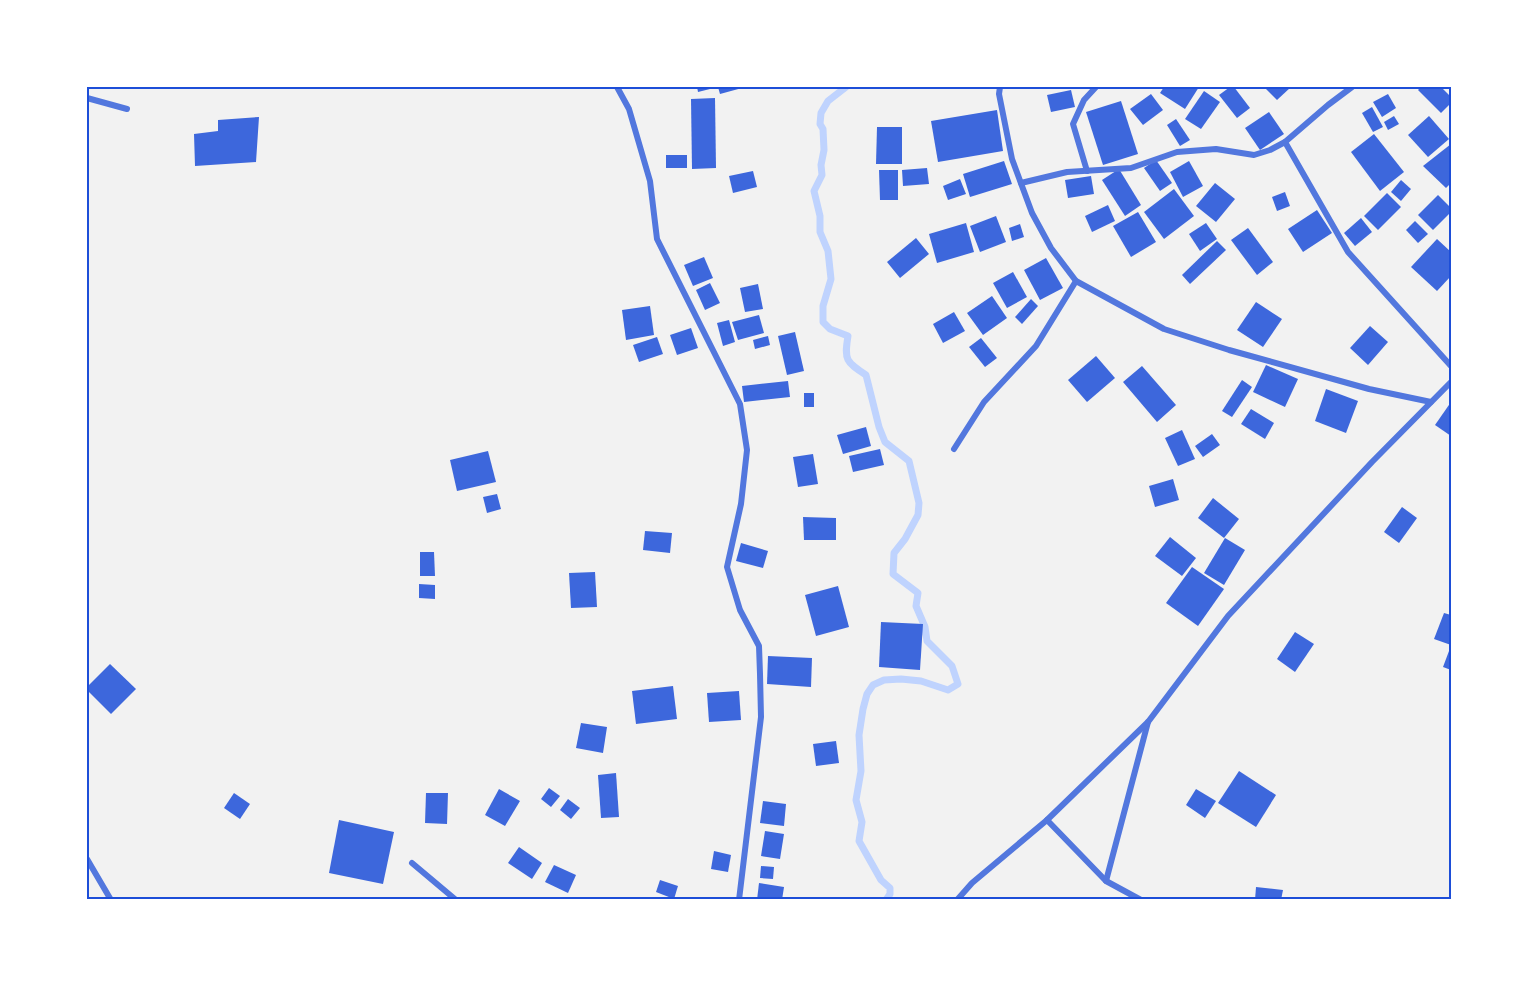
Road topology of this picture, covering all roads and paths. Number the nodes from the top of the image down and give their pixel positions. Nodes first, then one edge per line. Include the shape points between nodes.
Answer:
1 (617, 87) edge
2 (1000, 87) edge
3 (1096, 87) edge
4 (1352, 87) edge
5 (87, 98) edge
6 (127, 109) dead end
7 (1285, 142) junction
8 (1088, 171) junction
9 (1021, 183) junction
10 (1076, 281) junction
11 (1451, 366) edge
12 (1451, 382) edge
13 (1431, 402) junction
14 (954, 449) dead end
15 (1148, 722) junction
16 (1047, 819) junction
17 (87, 859) edge
18 (412, 863) dead end
19 (1106, 880) junction
20 (111, 900) edge
21 (456, 900) edge
22 (740, 900) edge
23 (957, 900) edge
24 (1141, 900) edge

1 - 22 street via 629,109 650,181 657,239 740,404 747,450 741,504 727,567 740,610 759,646 761,717
2 - 9 street via 1012,159
3 - 8 street via 1084,100 1073,124
4 - 7 street
5 - 6 street
7 - 8 street via 1254,154 1216,149 1177,152 1131,168
7 - 11 street via 1348,252
8 - 9 street
9 - 10 street via 1036,222
10 - 13 street via 1164,329 1229,350
10 - 14 street via 1036,346 984,402
12 - 13 street
13 - 15 street via 1228,616
15 - 16 street
15 - 19 street
16 - 19 street
16 - 23 street
17 - 20 street
18 - 21 street
19 - 24 street

